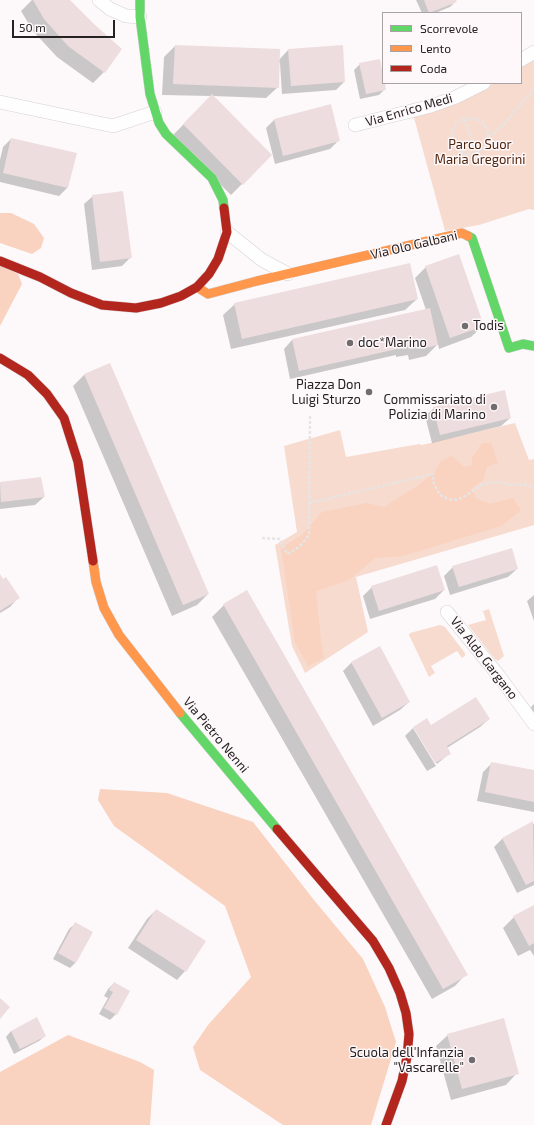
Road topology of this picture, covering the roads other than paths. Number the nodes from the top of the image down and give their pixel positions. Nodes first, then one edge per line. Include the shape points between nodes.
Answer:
1 (99, 0) edge
2 (140, 0) edge
3 (140, 17) junction
4 (534, 52) edge
5 (522, 59) edge
6 (482, 84) edge
7 (0, 102) edge
8 (155, 112) junction
9 (355, 125) dead end
10 (227, 232) junction
11 (257, 256) junction
12 (0, 261) edge
13 (288, 274) junction
14 (257, 281) junction
15 (197, 286) junction
16 (534, 346) edge
17 (0, 358) edge
18 (447, 612) dead end
19 (534, 724) edge
20 (386, 1125) edge

1 - 3 street via 110,9 126,16
2 - 3 street
3 - 8 street via 150,94
4 - 5 street
6 - 9 street, Via Enrico Medi via 431,106
7 - 8 street via 113,126
8 - 10 street via 166,134 212,178 223,200
10 - 11 street
10 - 15 street via 218,259 209,274
11 - 13 street
11 - 14 street via 262,271
12 - 15 street via 40,277 71,294 102,305 136,308 181,296
13 - 14 street, Via Olo Galbani
13 - 16 street, Via Olo Galbani via 457,234 467,235 472,238 509,348 523,344
14 - 15 street, Via Olo Galbani via 208,294
17 - 20 street, Via Pietro Nenni via 28,375 47,394 64,418 78,462 88,515 96,582 104,608 119,635 178,710 373,941 389,968 400,993 409,1034 402,1081
18 - 19 street, Via Aldo Gargano

